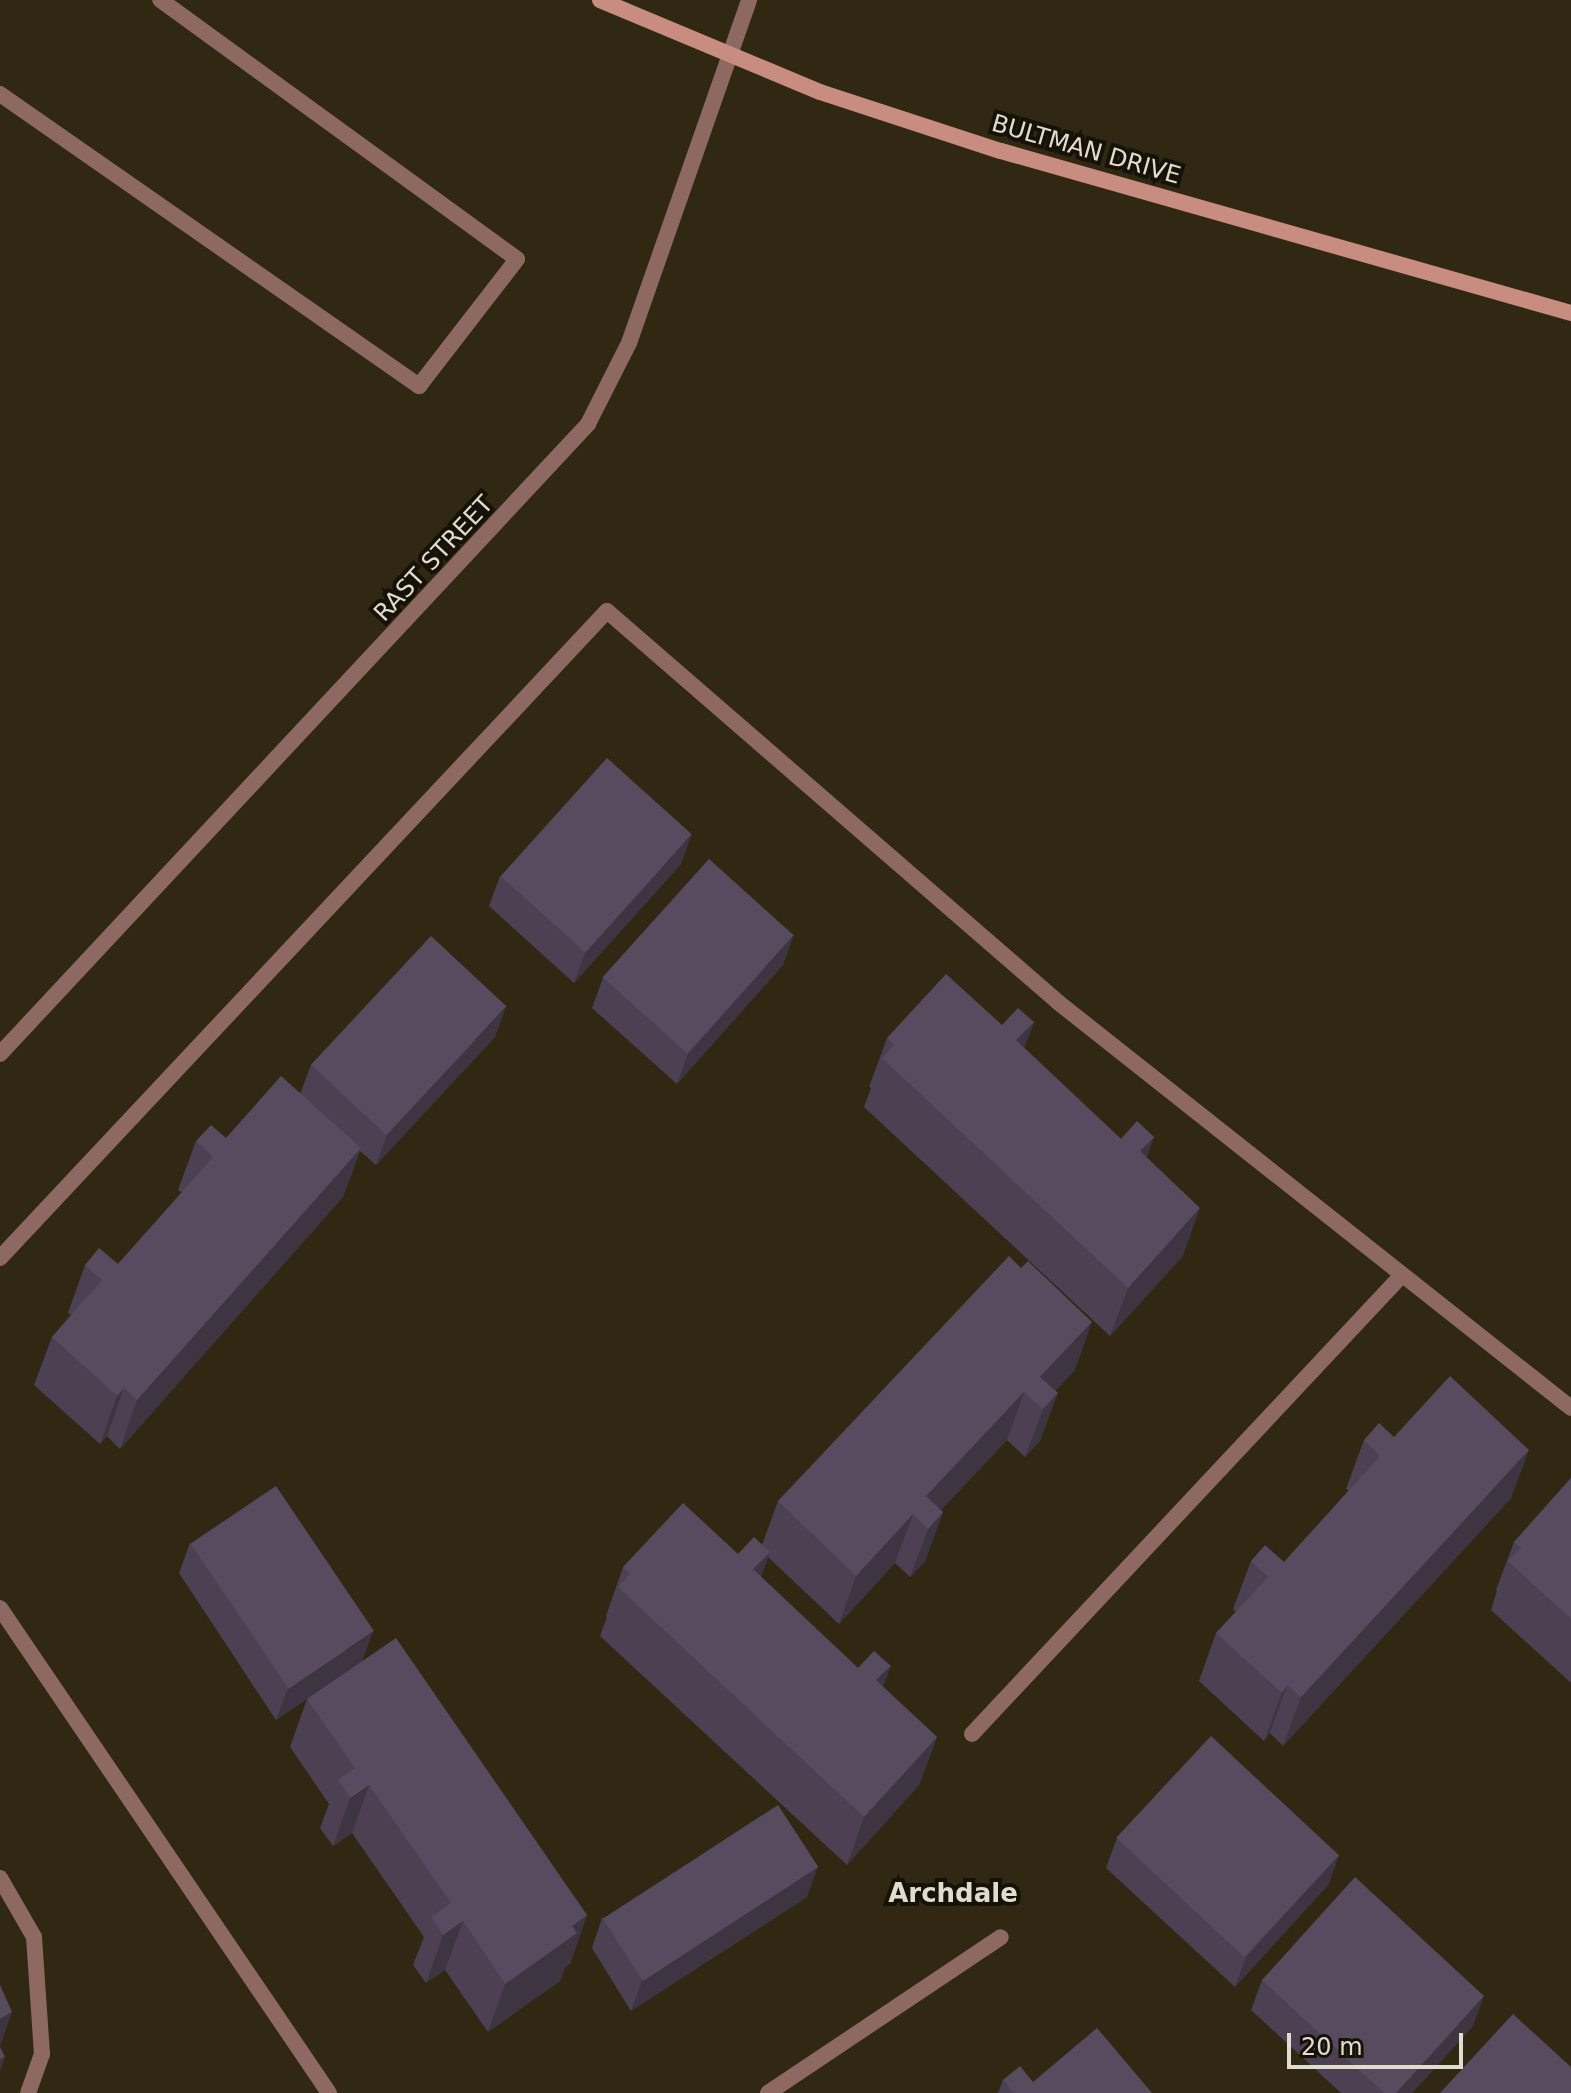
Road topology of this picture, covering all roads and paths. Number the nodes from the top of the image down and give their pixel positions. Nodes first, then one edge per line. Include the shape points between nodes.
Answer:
1 (160, 0) edge
2 (600, 0) edge
3 (749, 0) edge
4 (731, 55) junction
5 (0, 94) edge
6 (1571, 313) edge
7 (0, 1054) edge
8 (0, 1258) edge
9 (1401, 1276) junction
10 (1571, 1408) edge
11 (0, 1608) edge
12 (972, 1734) dead end
13 (0, 1878) edge
14 (1001, 1937) dead end
15 (28, 2093) edge
16 (329, 2093) edge
17 (768, 2093) edge

1 - 5 street via 517,259 419,386
2 - 4 street, BULTMAN DRIVE
3 - 4 street, RAST STREET
4 - 6 street, BULTMAN DRIVE via 1001,151
4 - 7 street, RAST STREET via 629,343 588,424
8 - 9 street via 607,611 1059,1003
9 - 10 street
9 - 12 street
11 - 16 street
13 - 15 street via 34,1937 42,2054
14 - 17 street

